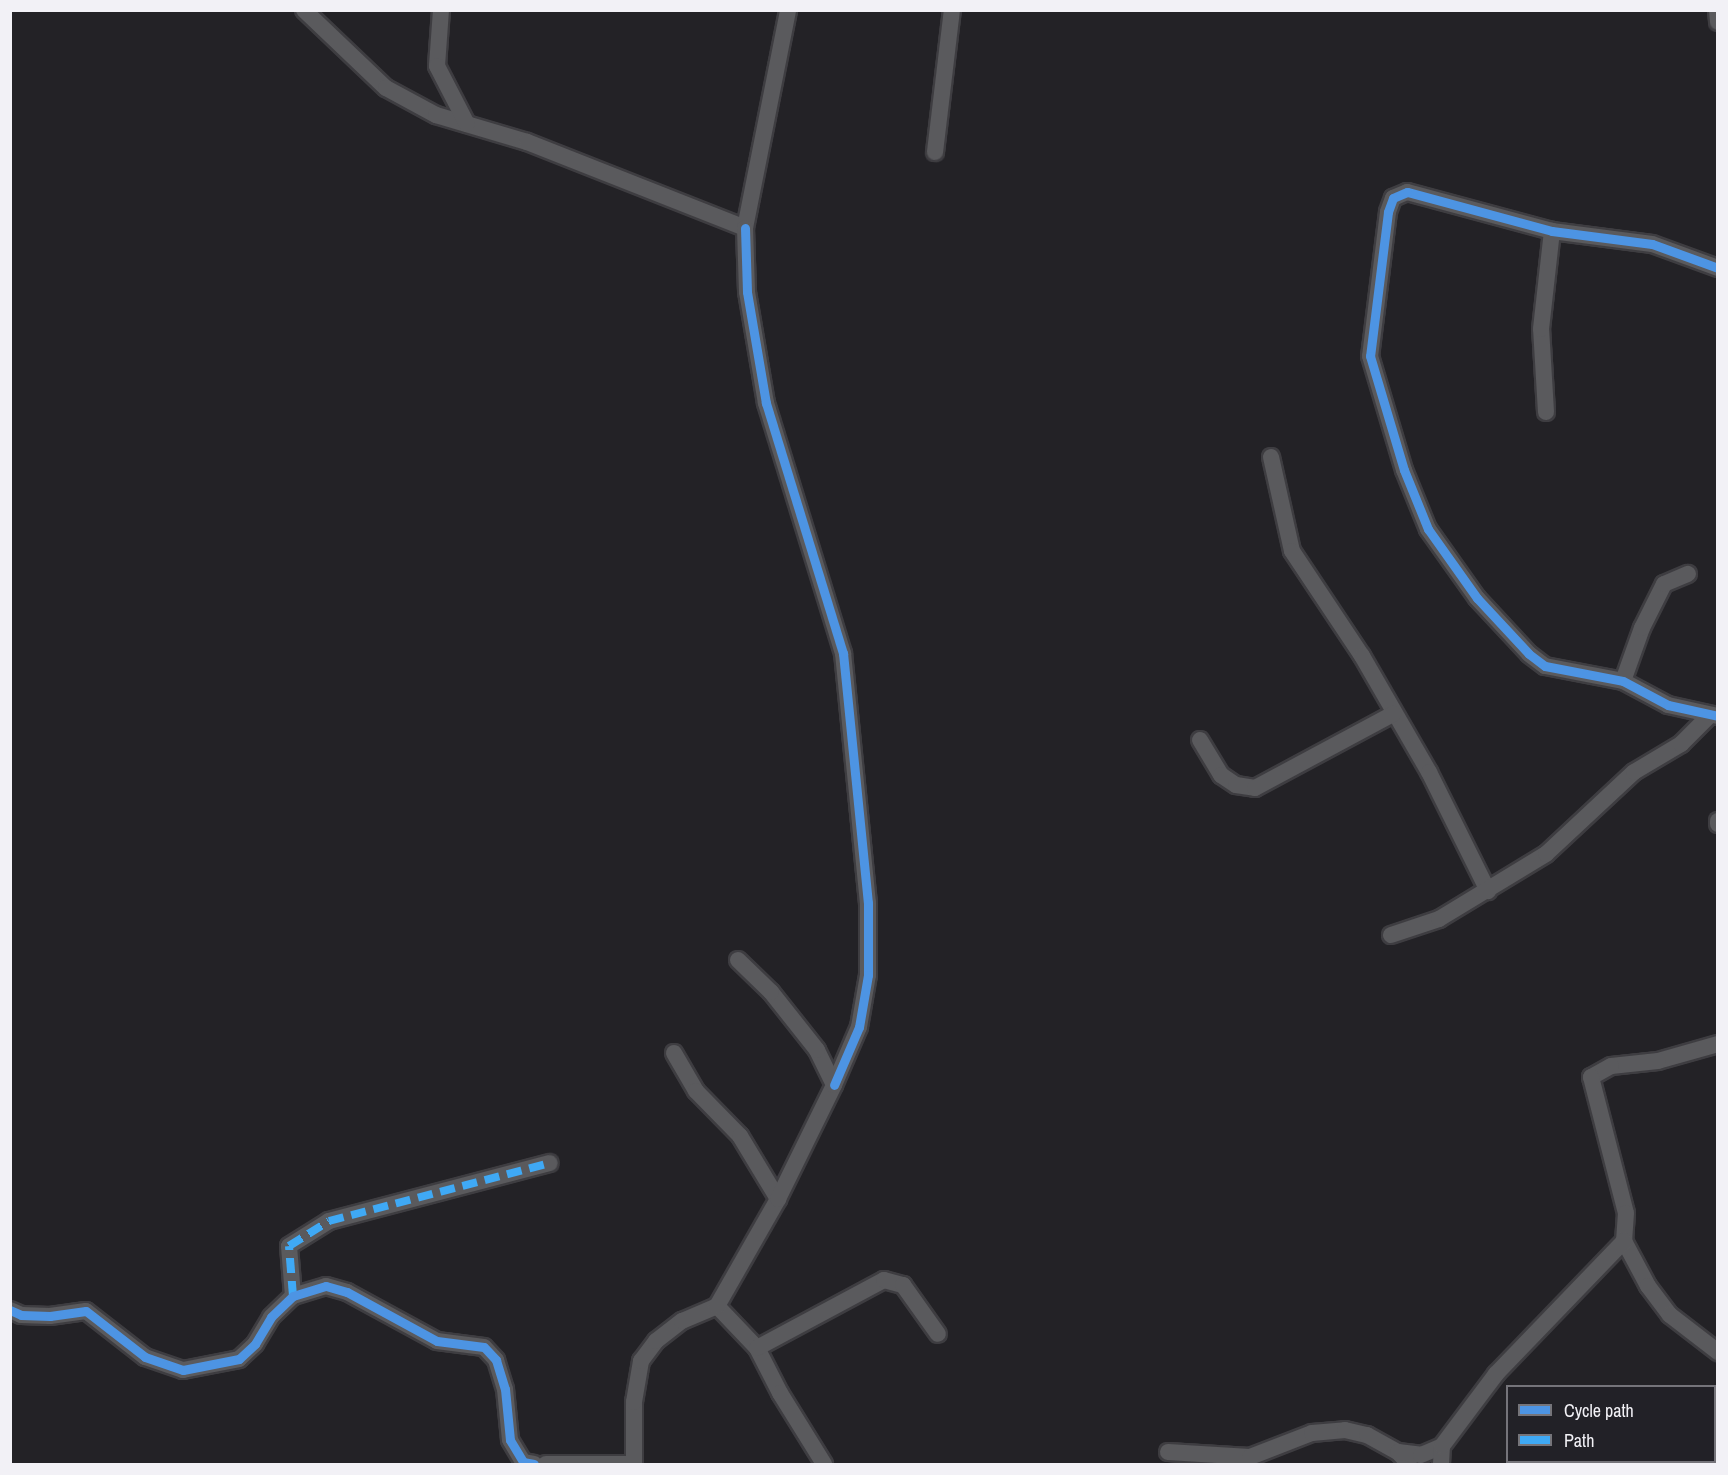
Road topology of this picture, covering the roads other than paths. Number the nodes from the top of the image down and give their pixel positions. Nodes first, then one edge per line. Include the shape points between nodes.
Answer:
1 (304, 10) edge
2 (441, 10) edge
3 (788, 10) edge
4 (952, 10) edge
5 (1717, 10) edge
6 (1718, 22) edge
7 (467, 124) junction
8 (935, 152) dead end
9 (745, 228) junction
10 (1552, 231) junction
11 (1718, 268) edge
12 (1546, 412) dead end
13 (1272, 457) dead end
14 (1688, 574) dead end
15 (1623, 681) junction
16 (1393, 714) junction
17 (1714, 716) edge
18 (1200, 740) dead end
19 (1488, 891) junction
20 (1391, 935) dead end
21 (738, 960) dead end
22 (1718, 1044) edge
23 (674, 1053) dead end
24 (834, 1085) junction
25 (550, 1163) dead end
26 (777, 1199) junction
27 (1624, 1241) junction
28 (293, 1296) junction
29 (717, 1305) junction
30 (10, 1310) edge
31 (938, 1334) dead end
32 (757, 1347) junction
33 (1718, 1352) edge
34 (1443, 1446) junction
35 (1168, 1452) dead end
36 (1404, 1458) edge
37 (534, 1464) edge
38 (546, 1464) edge
39 (634, 1464) edge
40 (824, 1464) edge
41 (1441, 1464) edge

1 - 7 street via 386,88 436,115
2 - 7 street via 437,66
3 - 9 street
4 - 8 street
5 - 6 street
7 - 9 street via 527,142
9 - 24 street via 747,292 766,403 843,653 868,903 868,975 859,1026
10 - 11 street via 1652,244
10 - 12 street via 1541,328
10 - 15 street via 1407,192 1393,198 1381,256 1370,356 1404,470 1428,529 1477,598 1545,666
13 - 16 street via 1293,551 1362,656
14 - 15 street via 1664,584 1642,628
15 - 17 street via 1668,705
16 - 18 street via 1255,788 1236,785 1221,775
16 - 19 street via 1429,772
17 - 19 street via 1681,744 1634,772 1546,854
19 - 20 street via 1439,919
21 - 24 street via 771,992 817,1050
22 - 27 street via 1658,1061 1611,1066 1592,1077 1626,1213
23 - 26 street via 696,1091 740,1136
24 - 26 street
25 - 28 street via 329,1221 288,1246
26 - 29 street
27 - 33 street via 1648,1286 1670,1315
27 - 34 street via 1496,1374
28 - 30 street via 271,1317 255,1344 239,1359 183,1370 145,1357 86,1311 50,1316 21,1315
28 - 37 street via 326,1286 347,1292 436,1341 484,1347 496,1360 505,1389 510,1440 523,1462
29 - 32 street
29 - 39 street via 682,1321 656,1341 641,1361 634,1402
31 - 32 street via 903,1285 884,1280
32 - 40 street
34 - 36 street
34 - 41 street
35 - 36 street via 1250,1457 1312,1433 1345,1430 1367,1435
38 - 39 street

